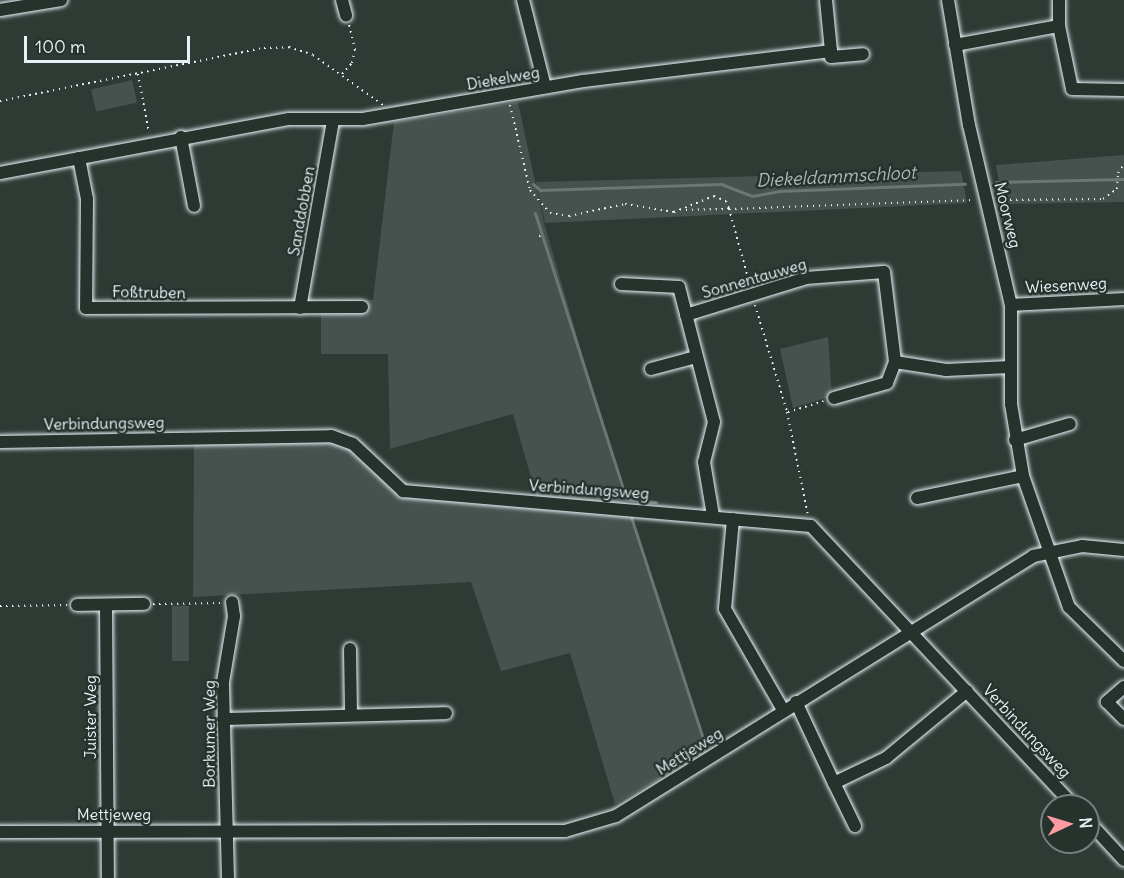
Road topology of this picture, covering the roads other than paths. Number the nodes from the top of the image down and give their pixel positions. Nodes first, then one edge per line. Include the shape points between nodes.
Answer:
1 (61, 0) edge
2 (342, 0) edge
3 (523, 0) edge
4 (826, 0) edge
5 (948, 0) edge
6 (1059, 0) edge
7 (0, 10) edge
8 (346, 15) road end
9 (1059, 26) junction
10 (955, 45) junction
11 (831, 51) junction
12 (863, 54) dead end
13 (545, 87) junction
14 (1124, 90) edge
15 (333, 120) junction
16 (181, 137) junction
17 (79, 158) junction
18 (0, 173) edge
19 (194, 206) dead end
20 (621, 284) dead end
21 (1124, 298) edge
22 (1011, 305) junction
23 (362, 307) dead end
24 (300, 308) junction
25 (686, 315) junction
26 (696, 357) junction
27 (894, 362) junction
28 (1010, 367) junction
29 (651, 369) dead end
30 (834, 398) road end
31 (1070, 423) dead end
32 (1015, 440) junction
33 (0, 442) edge
34 (1023, 476) junction
35 (917, 498) dead end
36 (713, 516) junction
37 (733, 519) junction
38 (1124, 550) edge
39 (1050, 551) junction
40 (232, 602) road end
41 (106, 604) junction
42 (144, 604) road end
43 (76, 605) road end
44 (912, 629) junction
45 (350, 649) dead end
46 (1124, 661) edge
47 (1124, 687) edge
48 (967, 691) junction
49 (796, 702) junction
50 (783, 710) junction
51 (351, 713) junction
52 (446, 713) dead end
53 (224, 718) junction
54 (1124, 719) edge
55 (834, 783) junction
56 (1063, 794) edge
57 (855, 826) dead end
58 (107, 830) junction
59 (227, 831) junction
60 (0, 832) edge
61 (1100, 834) edge
62 (1124, 860) edge
63 (108, 878) edge
64 (228, 878) edge

1 - 7 street
2 - 8 street
3 - 13 street
4 - 11 street
5 - 10 street, Moorweg
6 - 9 street
9 - 10 street
9 - 14 street via 1072,89
10 - 22 street, Moorweg
11 - 12 street, Diekelweg via 831,57
11 - 13 street, Diekelweg
13 - 15 street, Diekelweg
15 - 16 street, Diekelweg via 289,119
15 - 24 street, Sanddobben
16 - 17 street, Diekelweg
16 - 19 street
17 - 18 street, Diekelweg
17 - 24 street, Foßtruben via 87,199 86,308
20 - 25 street, Sonnentauweg via 679,287
21 - 22 street, Wiesenweg
22 - 28 street, Moorweg
23 - 24 street, Foßtruben
25 - 26 street, Sonnentauweg
25 - 27 street, Sonnentauweg via 806,278 884,272
26 - 29 street
26 - 36 street, Sonnentauweg via 714,422 704,462
27 - 28 street via 946,370
27 - 30 street via 887,383
28 - 32 street, Moorweg
31 - 32 street
32 - 34 street, Moorweg
33 - 36 street, Verbindungsweg via 331,436 353,444 403,491
34 - 35 street
34 - 39 street, Moorweg
36 - 37 street, Verbindungsweg
37 - 44 street, Verbindungsweg via 811,526
37 - 50 street via 725,609
38 - 39 street, Mettjeweg via 1082,546
39 - 44 street, Mettjeweg via 1033,556
39 - 46 street, Moorweg via 1070,607
40 - 53 street, Borkumer Weg
41 - 42 street
41 - 43 street
41 - 58 street, Juister Weg
44 - 48 street, Verbindungsweg
44 - 49 street, Mettjeweg
45 - 51 street
47 - 54 street via 1107,702
48 - 55 street via 886,758
48 - 56 street, Verbindungsweg
49 - 50 street, Mettjeweg
49 - 55 street
50 - 59 street, Mettjeweg via 616,816 565,831
51 - 52 street
51 - 53 street
53 - 59 street, Borkumer Weg
55 - 57 street
58 - 59 street, Mettjeweg
58 - 60 street, Mettjeweg
58 - 63 street, Juister Weg
59 - 64 street
61 - 62 street

